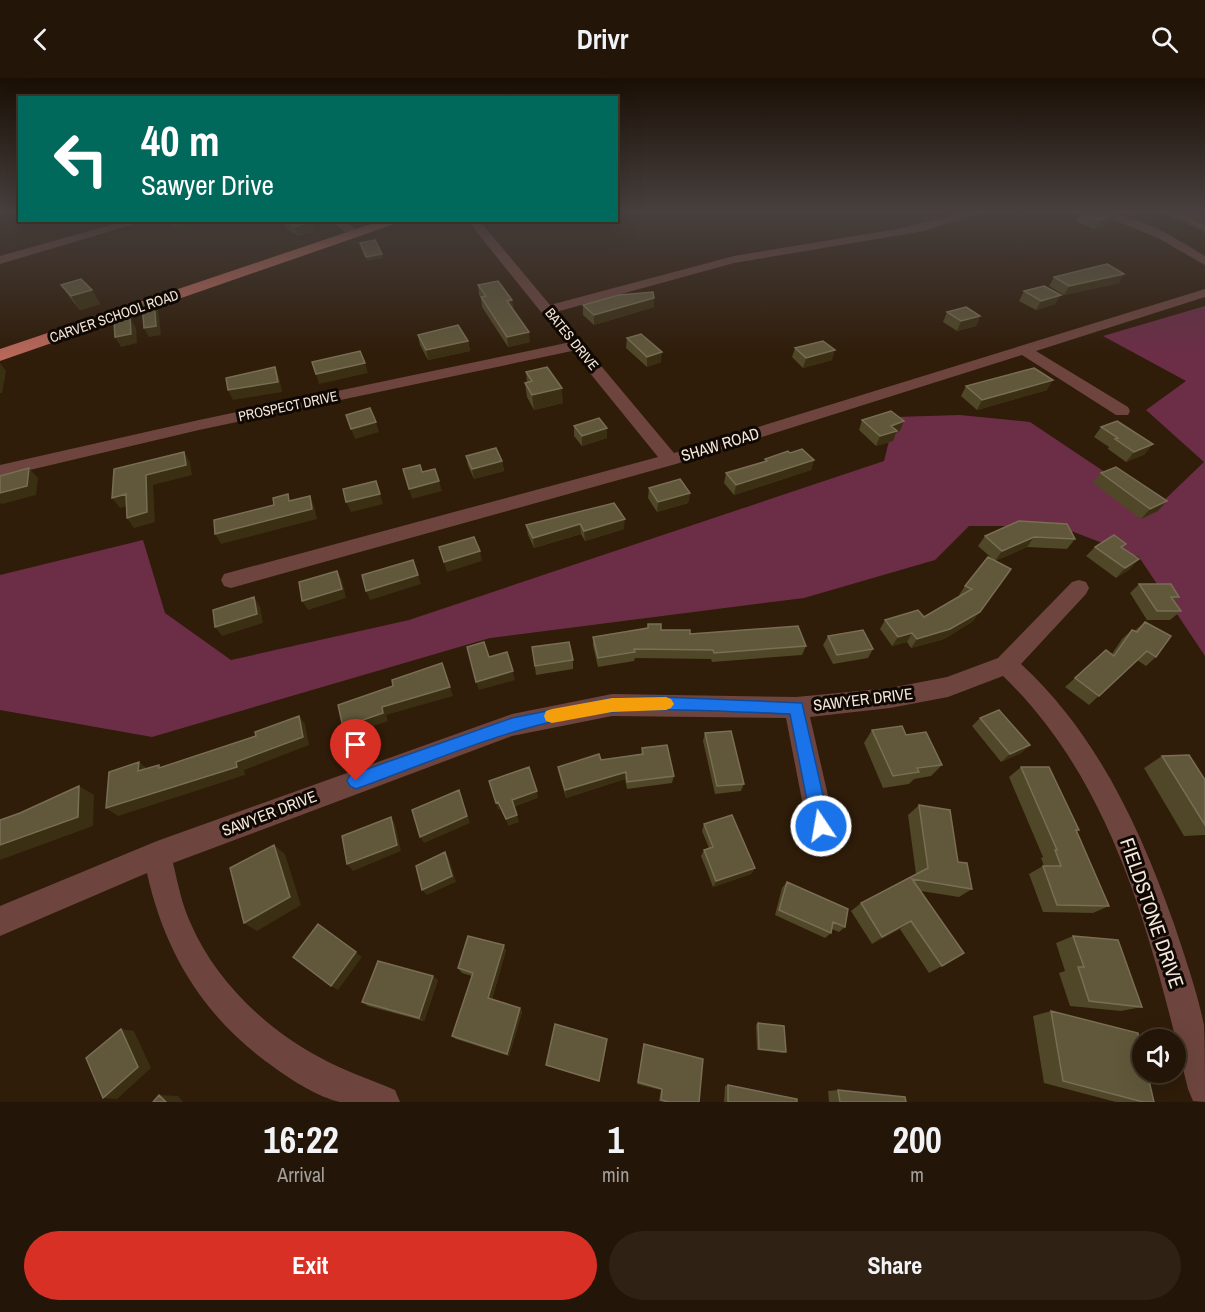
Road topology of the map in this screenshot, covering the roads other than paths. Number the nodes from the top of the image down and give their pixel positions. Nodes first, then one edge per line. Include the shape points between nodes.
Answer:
1 (281, 260) edge
2 (506, 260) edge
3 (738, 260) edge
4 (1205, 293) edge
5 (548, 310) junction
6 (577, 345) junction
7 (1023, 349) junction
8 (0, 355) edge
9 (1122, 411) dead end
10 (670, 460) junction
11 (0, 471) edge
12 (231, 580) dead end
13 (1079, 588) dead end
14 (1006, 665) junction
15 (796, 708) junction
16 (821, 826) dead end
17 (157, 855) junction
18 (0, 921) edge
19 (1205, 1089) edge
20 (383, 1102) edge

1 - 8 main road, CARVER SCHOOL ROAD
2 - 5 street, BATES DRIVE
3 - 5 street
4 - 7 street, SHAW ROAD
5 - 6 street, BATES DRIVE
6 - 10 street, BATES DRIVE
6 - 11 street, PROSPECT DRIVE
7 - 9 street
7 - 10 street, SHAW ROAD
10 - 12 street, SHAW ROAD
13 - 14 street, SAWYER DRIVE
14 - 15 street, SAWYER DRIVE via 948,687
14 - 19 street, FIELDSTONE DRIVE via 1039,697 1084,757 1132,848
15 - 16 street
15 - 17 street, SAWYER DRIVE via 612,705 512,725
17 - 18 street, SAWYER DRIVE
17 - 20 street via 170,910 188,953 210,986 252,1030 295,1062

